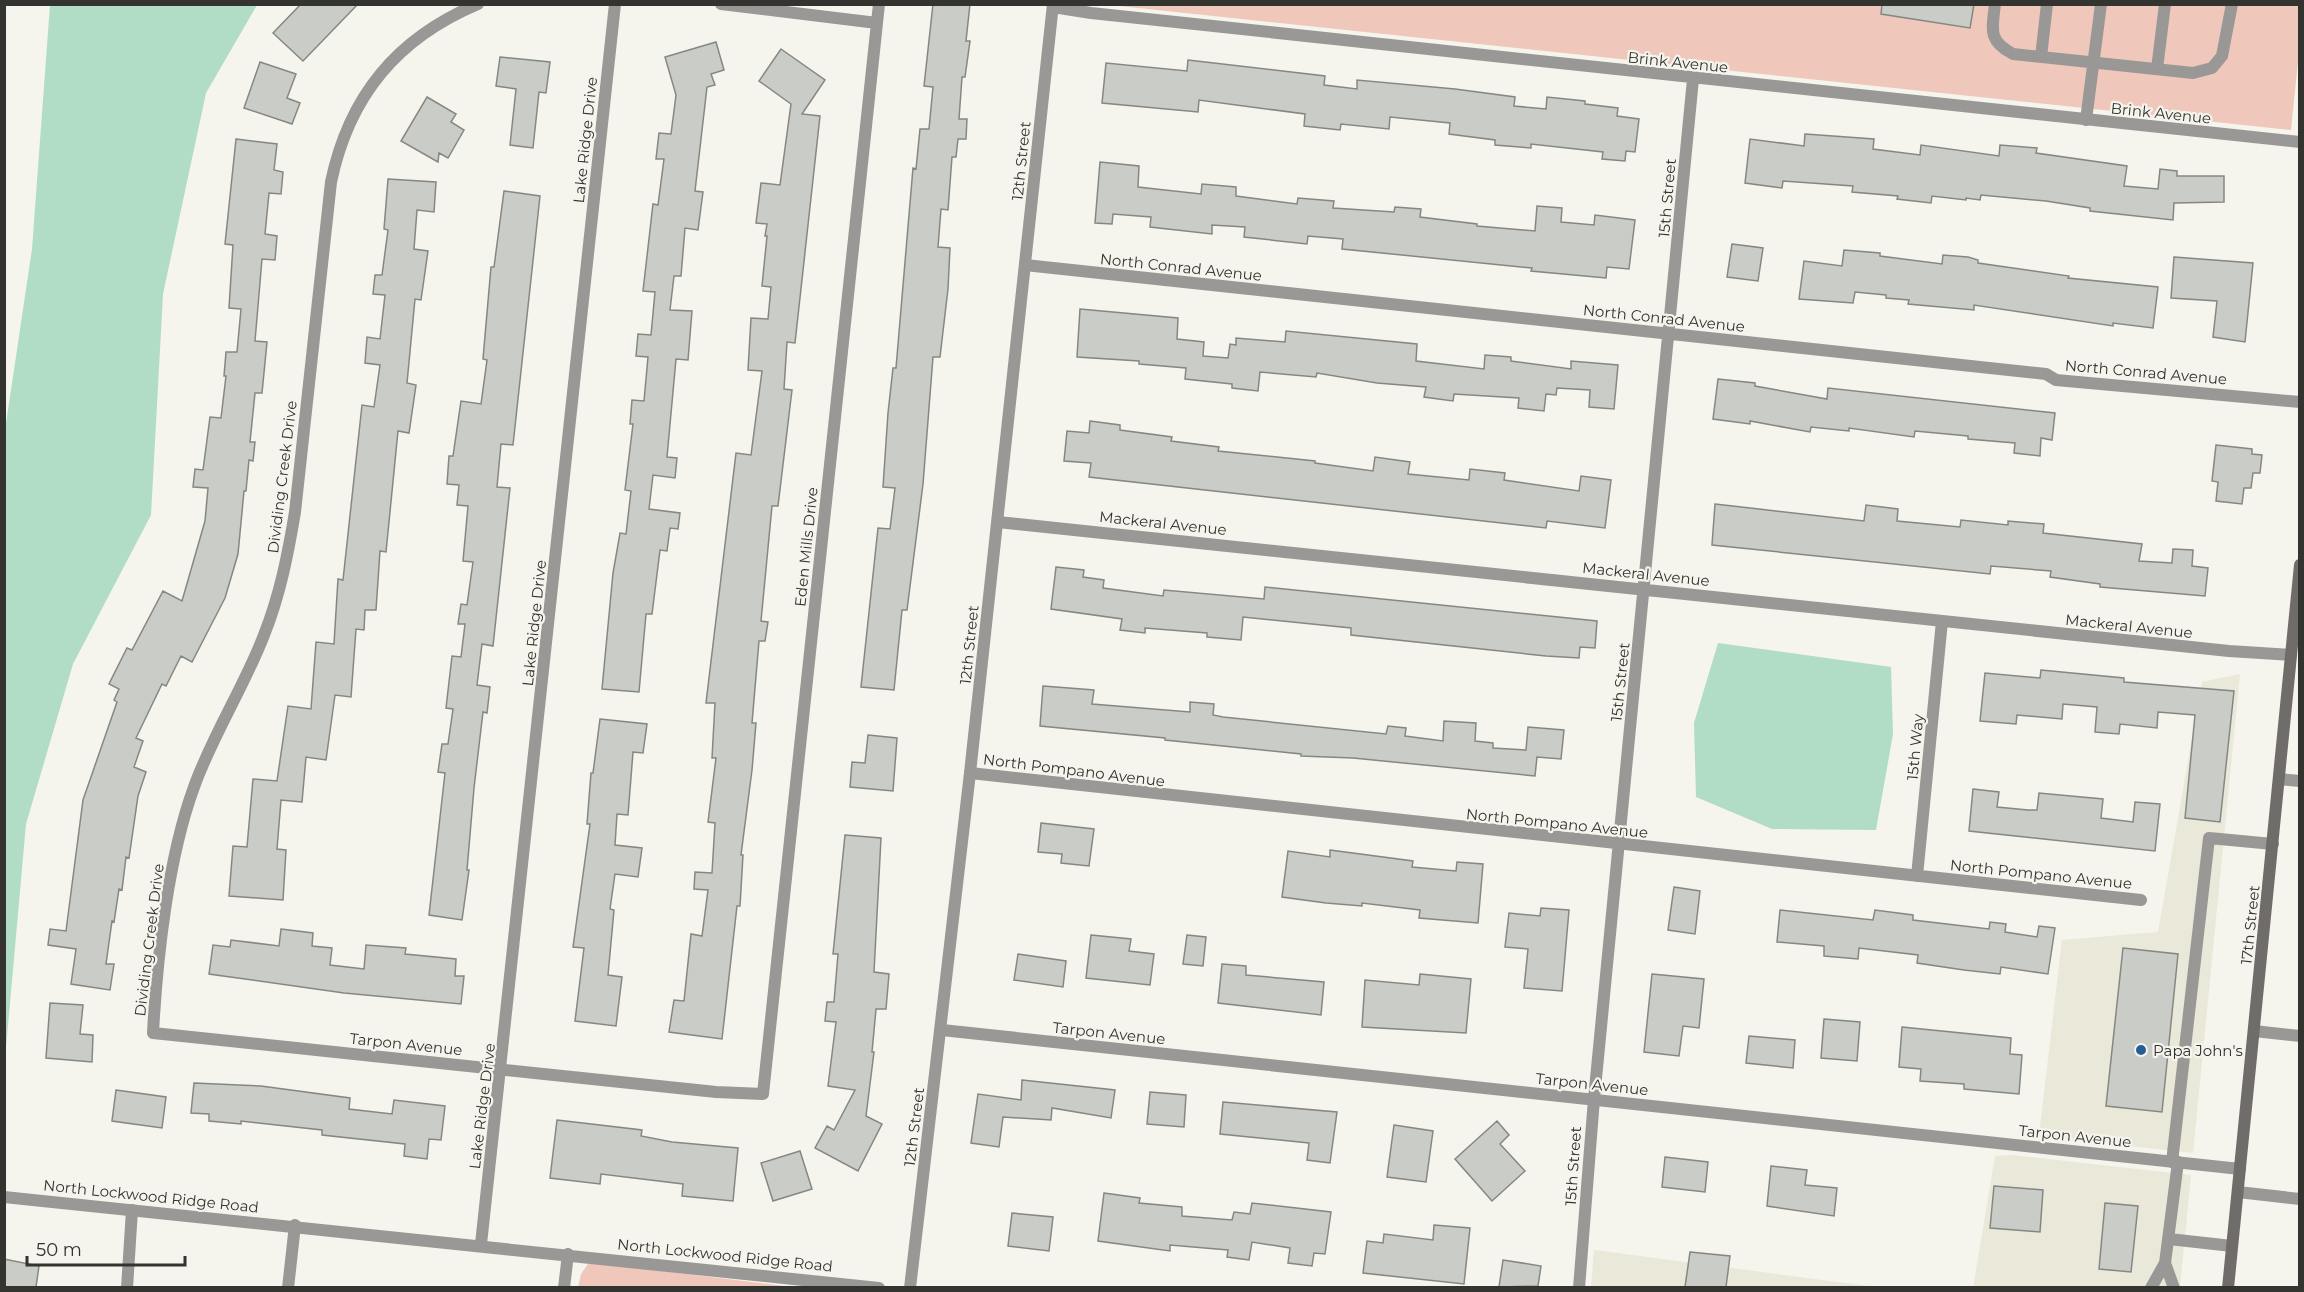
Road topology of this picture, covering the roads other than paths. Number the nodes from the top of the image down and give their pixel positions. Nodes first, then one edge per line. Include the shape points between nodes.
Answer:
1 (478, 4) edge
2 (615, 4) edge
3 (721, 4) edge
4 (879, 4) edge
5 (1995, 4) edge
6 (2047, 4) edge
7 (2101, 4) edge
8 (2165, 4) edge
9 (2232, 4) edge
10 (1053, 6) edge
11 (877, 23) junction
12 (2041, 57) junction
13 (2094, 63) junction
14 (2157, 69) junction
15 (1693, 79) junction
16 (2086, 120) junction
17 (2300, 142) edge
18 (1025, 265) junction
19 (1669, 334) junction
20 (2300, 402) edge
21 (998, 522) junction
22 (2300, 566) edge
23 (1645, 589) junction
24 (1942, 621) junction
25 (2291, 655) junction
26 (970, 773) junction
27 (2279, 779) junction
28 (2300, 781) edge
29 (1618, 844) junction
30 (2273, 844) junction
31 (1917, 876) junction
32 (2141, 900) dead end
33 (942, 1030) junction
34 (2254, 1031) junction
35 (153, 1033) joint
36 (2300, 1036) edge
37 (501, 1069) junction
38 (764, 1094) joint
39 (1594, 1099) junction
40 (2175, 1162) junction
41 (2240, 1169) junction
42 (2238, 1192) junction
43 (4, 1197) edge
44 (2300, 1199) edge
45 (132, 1210) junction
46 (295, 1225) junction
47 (2169, 1239) junction
48 (481, 1244) junction
49 (2232, 1246) junction
50 (568, 1254) junction
51 (2165, 1263) junction
52 (127, 1287) edge
53 (288, 1287) edge
54 (564, 1287) edge
55 (879, 1287) edge
56 (910, 1287) edge
57 (1579, 1287) edge
58 (2151, 1287) edge
59 (2174, 1287) edge
60 (2228, 1287) edge

1 - 35 street, Dividing Creek Drive via 422,35 390,62 355,111 336,156 288,556 264,636 209,747 182,824 172,868
2 - 37 street, Lake Ridge Drive
3 - 11 street
4 - 11 street, Eden Mills Drive
5 - 12 street via 1992,32 1999,46 2013,54
6 - 12 street
7 - 13 street
8 - 14 street
9 - 14 street via 2222,56 2212,68 2193,73
10 - 15 street, Brink Avenue
10 - 18 street, 12th Street
11 - 38 street, Eden Mills Drive
12 - 13 street
13 - 14 street
13 - 16 street
15 - 16 street, Brink Avenue
15 - 19 street, 15th Street
16 - 17 street, Brink Avenue
18 - 19 street, North Conrad Avenue
18 - 21 street, 12th Street
19 - 20 street, North Conrad Avenue via 2046,374 2056,380
19 - 23 street, 15th Street
21 - 23 street, Mackeral Avenue
21 - 26 street, 12th Street
22 - 25 main road, 17th Street
23 - 24 street, Mackeral Avenue
23 - 29 street, 15th Street
24 - 25 street, Mackeral Avenue
24 - 31 street, 15th Way
25 - 27 main road, 17th Street
26 - 29 street, North Pompano Avenue
26 - 33 street, 12th Street
27 - 28 street
27 - 30 main road, 17th Street
29 - 31 street, North Pompano Avenue
29 - 39 street, 15th Street
30 - 34 main road, 17th Street
30 - 40 street via 2209,838
31 - 32 street, North Pompano Avenue
33 - 39 street, Tarpon Avenue
33 - 56 street, 12th Street
34 - 36 street
34 - 41 main road, 17th Street
35 - 37 street, Tarpon Avenue
37 - 38 street, Tarpon Avenue
37 - 48 street, Lake Ridge Drive
39 - 40 street, Tarpon Avenue
39 - 57 street, 15th Street
40 - 41 street, Tarpon Avenue
40 - 47 street
41 - 42 main road, 17th Street
42 - 44 street
42 - 49 main road, 17th Street
43 - 45 street, North Lockwood Ridge Road
45 - 46 street, North Lockwood Ridge Road
45 - 52 street
46 - 48 street, North Lockwood Ridge Road
46 - 53 street
47 - 49 street
47 - 51 street
48 - 50 street, North Lockwood Ridge Road
49 - 60 main road, 17th Street
50 - 54 street
50 - 55 street, North Lockwood Ridge Road
51 - 58 street
51 - 59 street

